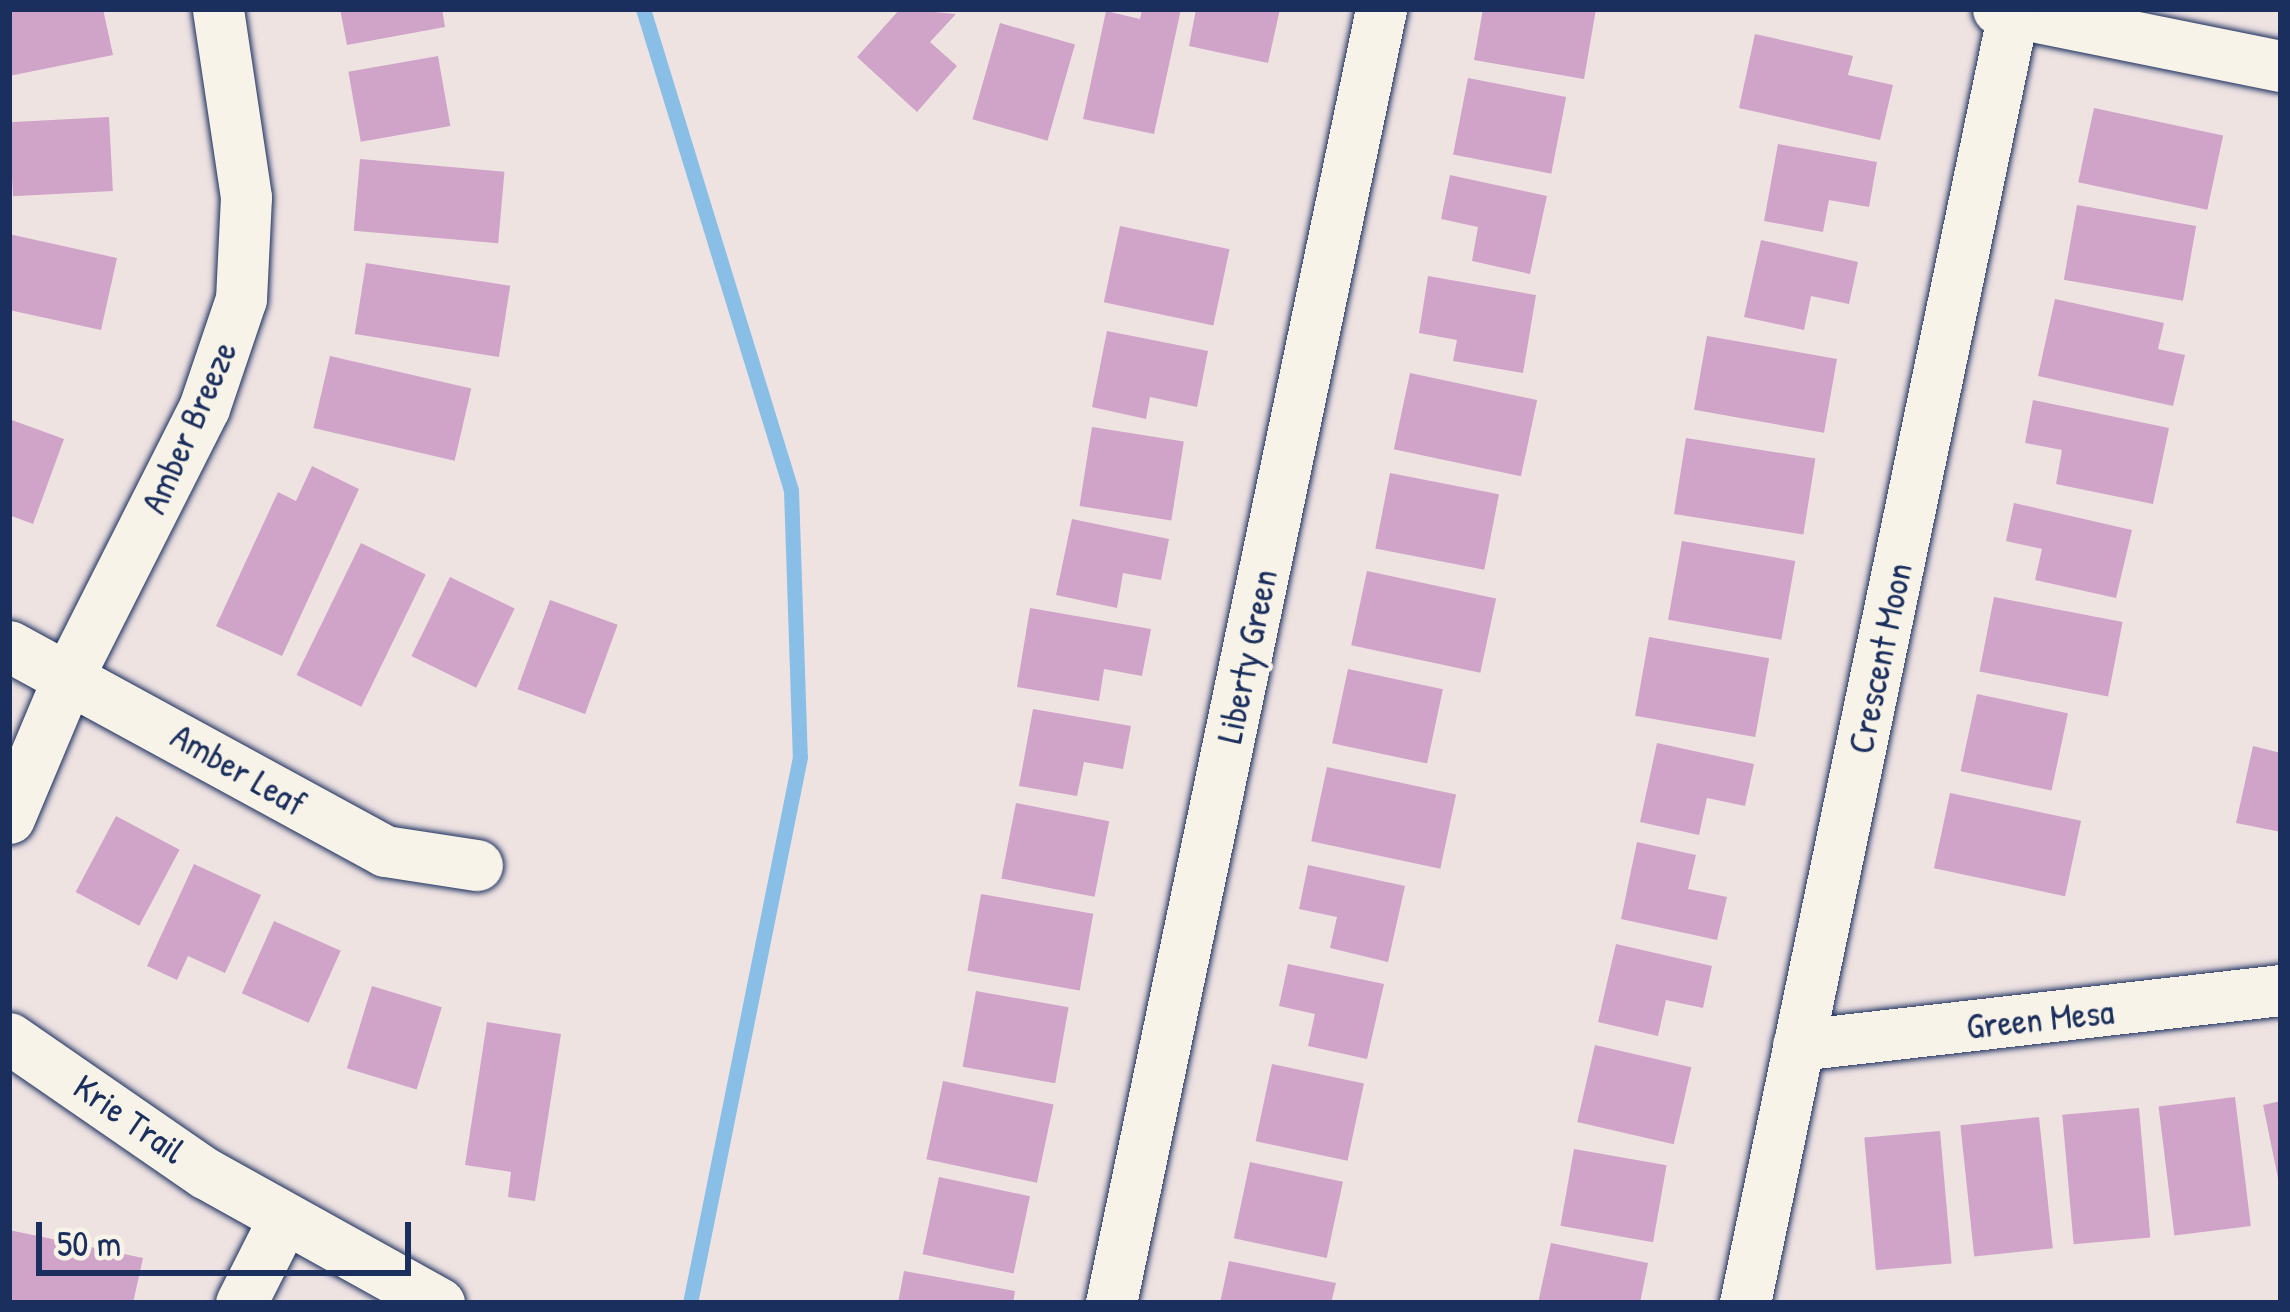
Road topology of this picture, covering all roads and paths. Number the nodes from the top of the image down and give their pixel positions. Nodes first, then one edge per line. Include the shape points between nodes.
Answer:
1 (218, 9) edge
2 (1381, 9) edge
3 (2005, 10) edge
4 (2281, 67) edge
5 (9, 646) edge
6 (70, 673) junction
7 (9, 818) edge
8 (477, 865) dead end
9 (2281, 990) edge
10 (9, 1038) edge
11 (1798, 1045) junction
12 (283, 1220) junction
13 (241, 1303) edge
14 (439, 1303) edge
15 (1111, 1303) edge
16 (1745, 1303) edge

1 - 6 street, Amber Breeze via 246,197 241,299 204,408
2 - 15 street, Liberty Green
3 - 4 street
3 - 11 street, Crescent Moon
5 - 6 street, Amber Leaf
6 - 7 street, Amber Breeze
6 - 8 street, Amber Leaf via 385,851
9 - 11 street, Green Mesa
10 - 12 street, Krie Trail
11 - 16 street, Crescent Moon
12 - 13 street
12 - 14 street, Krie Trail

